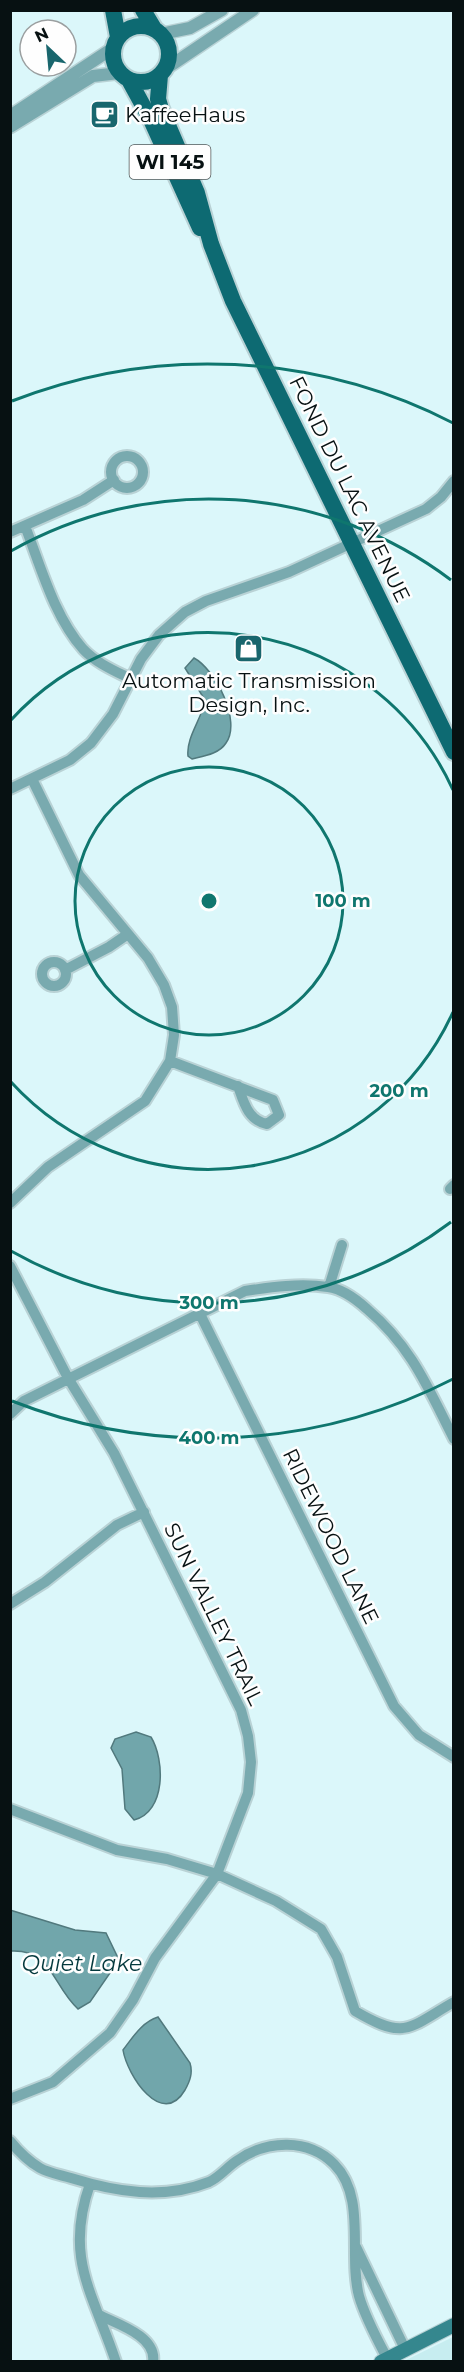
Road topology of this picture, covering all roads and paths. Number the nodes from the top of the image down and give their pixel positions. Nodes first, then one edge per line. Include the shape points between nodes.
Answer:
1 (113, 10) edge
2 (142, 10) edge
3 (222, 10) edge
4 (253, 10) edge
5 (158, 32) junction
6 (115, 43) junction
7 (162, 72) junction
8 (124, 76) junction
9 (10, 116) edge
10 (10, 127) edge
11 (211, 244) junction
12 (114, 480) dead end
13 (453, 481) edge
14 (26, 526) junction
15 (10, 532) edge
16 (351, 544) junction
17 (131, 679) junction
18 (453, 752) edge
19 (32, 779) junction
20 (10, 789) edge
21 (128, 934) junction
22 (65, 970) dead end
23 (170, 1060) junction
24 (238, 1086) dead end
25 (10, 1203) edge
26 (342, 1245) dead end
27 (10, 1266) edge
28 (329, 1287) junction
29 (199, 1312) junction
30 (68, 1378) junction
31 (10, 1414) edge
32 (453, 1439) edge
33 (144, 1512) junction
34 (10, 1604) edge
35 (453, 1756) edge
36 (10, 1809) edge
37 (217, 1874) junction
38 (453, 2002) edge
39 (10, 2099) edge
40 (10, 2141) edge
41 (90, 2184) junction
42 (354, 2242) junction
43 (99, 2315) junction
44 (453, 2325) edge
45 (405, 2349) junction
46 (384, 2360) edge
47 (116, 2361) edge
48 (153, 2361) edge

1 - 6 main road, WI 145
2 - 5 main road, WI 145
3 - 5 street via 190,28
4 - 7 street
5 - 6 main road via 138,26 127,29
5 - 7 main road, WI 145 via 169,51
6 - 8 main road, WI 145 via 113,61
6 - 9 street
7 - 8 main road via 142,83
7 - 11 main road, FOND DU LAC AVENUE / WI 145 via 158,99 197,193
8 - 10 street via 93,76
8 - 11 main road, FOND DU LAC AVENUE / WI 145 via 165,150 195,220
11 - 16 main road, FOND DU LAC AVENUE / WI 145 via 259,356
12 - 14 street via 83,500
13 - 16 street via 426,509
14 - 15 street
14 - 17 street via 72,633 84,650
16 - 17 street via 185,612 159,635
16 - 18 main road, FOND DU LAC AVENUE / WI 145
17 - 19 street via 113,714 91,744 70,760
19 - 20 street
19 - 21 street via 79,875
21 - 22 street
21 - 23 street via 159,976 172,1007 174,1035
23 - 24 street
23 - 25 street via 145,1101 48,1167
26 - 28 street
27 - 30 street, SUN VALLEY TRAIL
28 - 29 street via 284,1285 245,1291
28 - 32 street via 352,1297 391,1329 418,1366
29 - 30 street
29 - 35 street, RIDEWOOD LANE via 394,1706 418,1735
30 - 31 street via 24,1401
30 - 33 street, SUN VALLEY TRAIL via 114,1453
33 - 34 street via 117,1525 45,1582
33 - 37 street, SUN VALLEY TRAIL via 241,1710 248,1736 248,1793
36 - 37 street via 117,1850
37 - 38 street via 276,1901 321,1929 338,1957 355,2011 376,2023 397,2029 419,2025
37 - 39 street, SUN VALLEY TRAIL via 155,1958 110,2033 52,2082
40 - 41 street via 42,2170
41 - 42 street via 140,2193 177,2191 211,2181 238,2159 261,2147 287,2144 309,2149 334,2164 350,2188
41 - 43 street via 82,2208 78,2243 84,2276
42 - 45 street
42 - 46 street via 359,2295
43 - 47 street
43 - 48 street via 139,2335 150,2345
44 - 45 main road
45 - 46 main road

